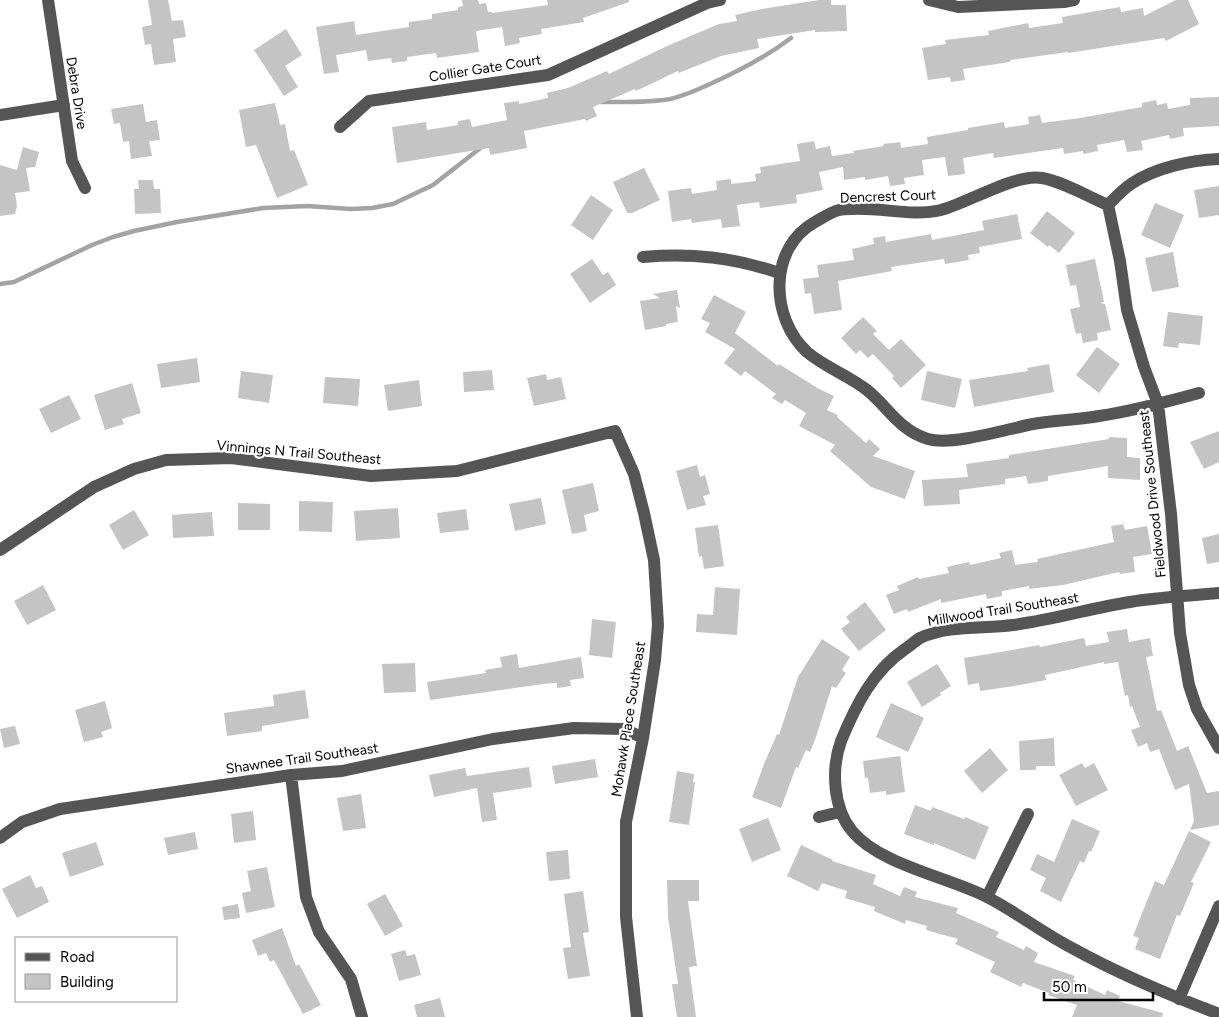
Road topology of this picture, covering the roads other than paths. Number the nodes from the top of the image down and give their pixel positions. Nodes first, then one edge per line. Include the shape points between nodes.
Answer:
1 (48, 0) edge
2 (720, 0) edge
3 (928, 0) edge
4 (1074, 0) edge
5 (64, 105) junction
6 (0, 115) edge
7 (340, 127) dead end
8 (1219, 158) edge
9 (85, 188) dead end
10 (1108, 205) junction
11 (642, 257) dead end
12 (779, 273) junction
13 (1199, 394) dead end
14 (1158, 404) junction
15 (615, 431) joint
16 (0, 550) edge
17 (1219, 593) edge
18 (1178, 597) junction
19 (643, 738) junction
20 (1219, 748) edge
21 (291, 775) junction
22 (840, 812) junction
23 (1028, 814) dead end
24 (818, 817) dead end
25 (0, 838) edge
26 (986, 897) junction
27 (1219, 906) edge
28 (1179, 999) junction
29 (1219, 1014) edge
30 (362, 1017) edge
31 (637, 1017) edge

1 - 5 street, Debra Drive
2 - 7 street, Collier Gate Court via 548,75 369,101
3 - 4 street via 958,7
5 - 6 street
5 - 9 street, Debra Drive via 72,161
8 - 10 street via 1160,170 1131,184
10 - 12 street, Dencrest Court via 1040,178 1020,179 940,210 839,210 813,223 796,238
10 - 14 street, Fieldwood Drive Southeast via 1127,310
11 - 12 street via 670,255 727,259
12 - 14 street, Dencrest Court via 782,312 790,332 805,350 825,366 867,390 900,424 930,440 950,441
13 - 14 street, Dencrest Court
14 - 18 street, Fieldwood Drive Southeast
15 - 16 street, Vinnings N Trail Southeast via 457,471 372,476 231,458 166,460 134,469 94,487
15 - 19 street, Mohawk Place Southeast via 634,474 654,560 658,624
17 - 18 street, Millwood Trail Southeast
18 - 20 street, Fieldwood Drive Southeast via 1189,685 1197,709
18 - 22 street, Millwood Trail Southeast via 1131,601 1014,625 943,631 920,638 885,664 853,712 839,747 836,766
19 - 21 street, Shawnee Trail Southeast via 624,729 574,728 493,738 342,771
19 - 31 street, Mohawk Place Southeast via 626,822 626,917
21 - 25 street, Shawnee Trail Southeast via 60,809 22,822
21 - 30 street via 306,897 319,932 351,979
22 - 24 street
22 - 26 street, Millwood Trail Southeast via 852,831 870,848
23 - 26 street
26 - 28 street, Millwood Trail Southeast via 1072,948
27 - 28 street
28 - 29 street, Millwood Trail Southeast

